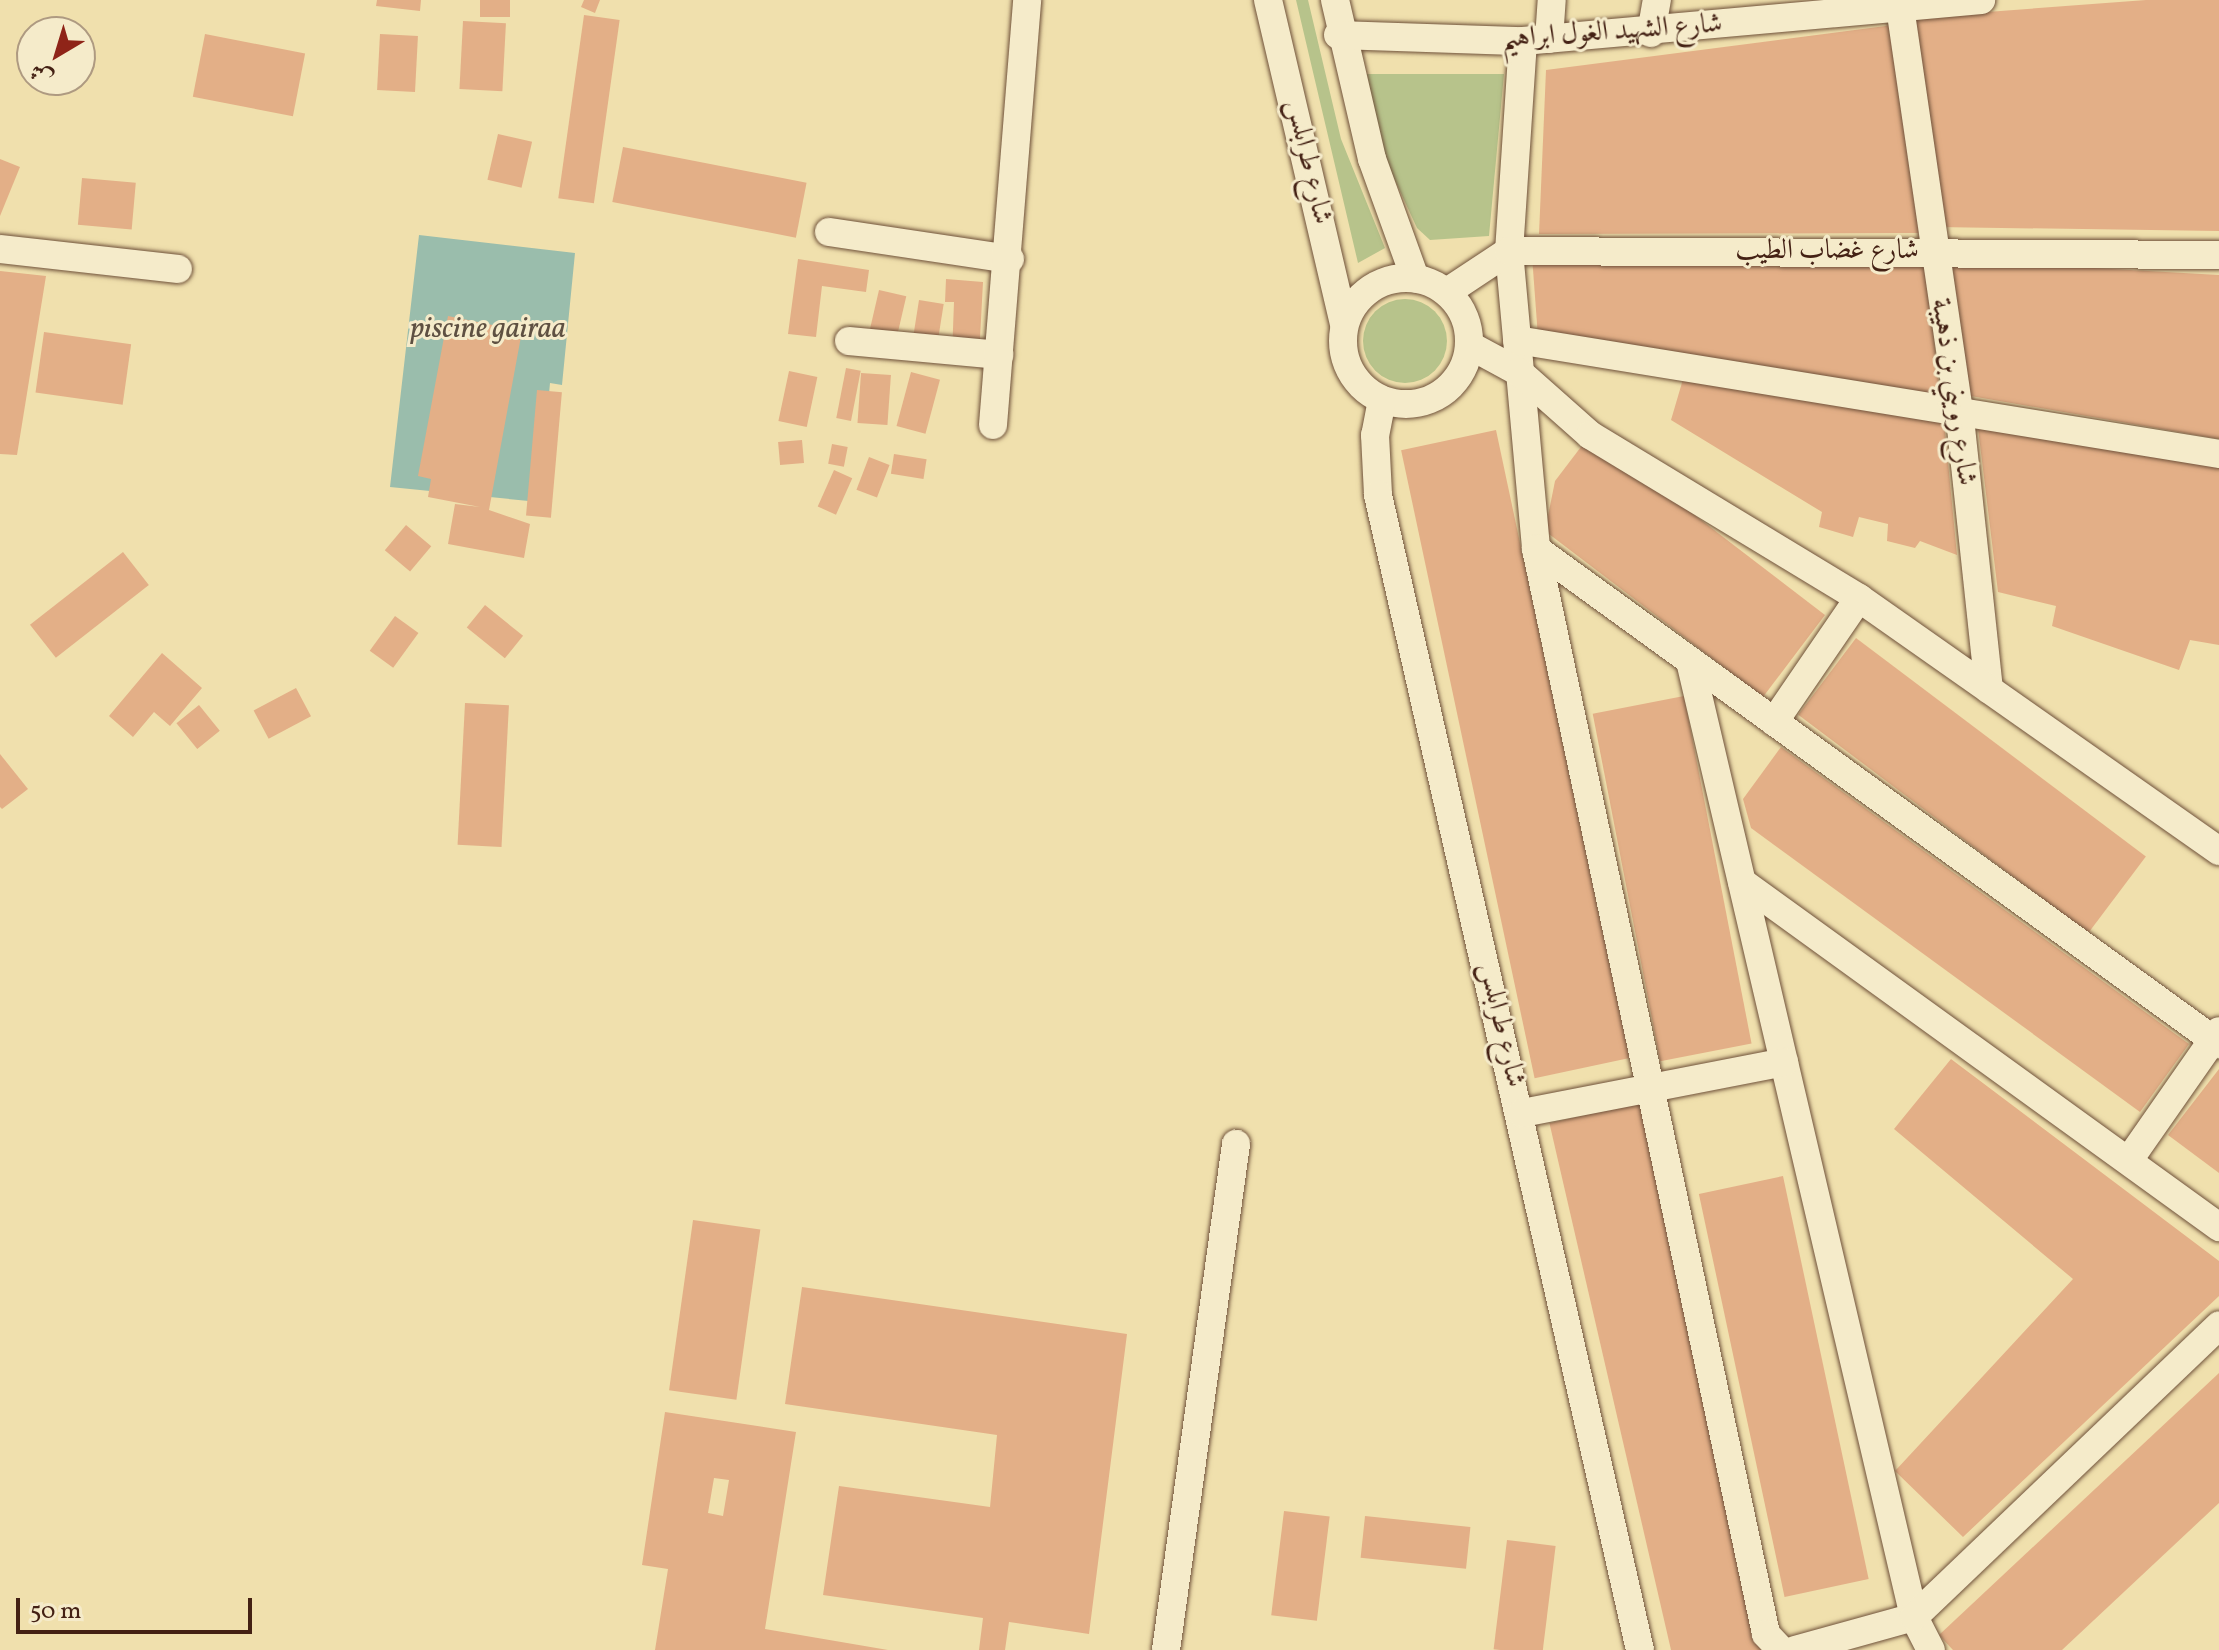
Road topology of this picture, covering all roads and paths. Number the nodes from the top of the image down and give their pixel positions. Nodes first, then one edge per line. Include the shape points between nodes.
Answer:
1 (1027, 0) edge
2 (1268, 0) edge
3 (1335, 0) edge
4 (1552, 0) edge
5 (1657, 0) edge
6 (1981, 0) edge
7 (1899, 4) edge
8 (1651, 33) junction
9 (1338, 35) junction
10 (1536, 40) junction
11 (829, 232) dead end
12 (0, 249) edge
13 (1509, 251) junction
14 (1932, 251) junction
15 (2219, 255) edge
16 (1010, 259) junction
17 (178, 269) dead end
18 (1415, 278) junction
19 (1447, 292) junction
20 (1344, 324) junction
21 (1517, 340) junction
22 (849, 341) dead end
23 (1469, 345) junction
24 (999, 355) junction
25 (1519, 372) junction
26 (1382, 400) junction
27 (1959, 409) junction
28 (993, 425) dead end
29 (2219, 454) edge
30 (1536, 549) junction
31 (1859, 598) junction
32 (1690, 661) junction
33 (1989, 689) junction
34 (1774, 722) junction
35 (2219, 851) edge
36 (1742, 882) junction
37 (2217, 1039) edge
38 (1784, 1062) junction
39 (1654, 1084) junction
40 (1522, 1113) junction
41 (1236, 1144) dead end
42 (2129, 1160) junction
43 (2219, 1227) edge
44 (2219, 1326) edge
45 (1914, 1617) junction
46 (1166, 1650) edge
47 (1640, 1650) edge
48 (1781, 1650) edge
49 (1795, 1650) edge
50 (1931, 1650) edge

1 - 16 street
2 - 20 street, شارع طرابلس
3 - 9 street
4 - 10 street
5 - 8 street
6 - 7 street, شارع الشهيد الغول ابراهيم
7 - 8 street, شارع الشهيد الغول ابراهيم
7 - 14 street, شارع رويني بن ذهيبة
8 - 10 street, شارع الشهيد الغول ابراهيم
9 - 10 street, شارع الشهيد الغول ابراهيم
9 - 18 street
10 - 13 street
11 - 16 street
12 - 17 street
13 - 14 street, شارع غضاب الطيب
13 - 19 street
13 - 21 street
14 - 15 street, شارع غضاب الطيب
14 - 27 street, شارع رويني بن ذهيبة
16 - 24 street
18 - 19 street
18 - 20 street via 1384,280 1359,298
19 - 23 street via 1460,307
20 - 26 street via 1352,374
21 - 25 street
21 - 27 street
22 - 24 street
23 - 25 street
23 - 26 street via 1445,390 1421,402
24 - 28 street
25 - 30 street
25 - 31 street via 1590,435
26 - 40 street, شارع طرابلس via 1375,435 1378,495
27 - 29 street
27 - 33 street, شارع رويني بن ذهيبة
30 - 32 street
30 - 39 street
31 - 33 street
31 - 34 street
32 - 34 street
32 - 36 street
33 - 35 street
34 - 37 street
36 - 38 street
36 - 42 street
37 - 42 street
38 - 39 street
38 - 45 street
39 - 40 street
39 - 48 street via 1766,1634
40 - 47 street, شارع طرابلس
41 - 46 street
42 - 43 street
44 - 45 street
45 - 49 street
45 - 50 street

